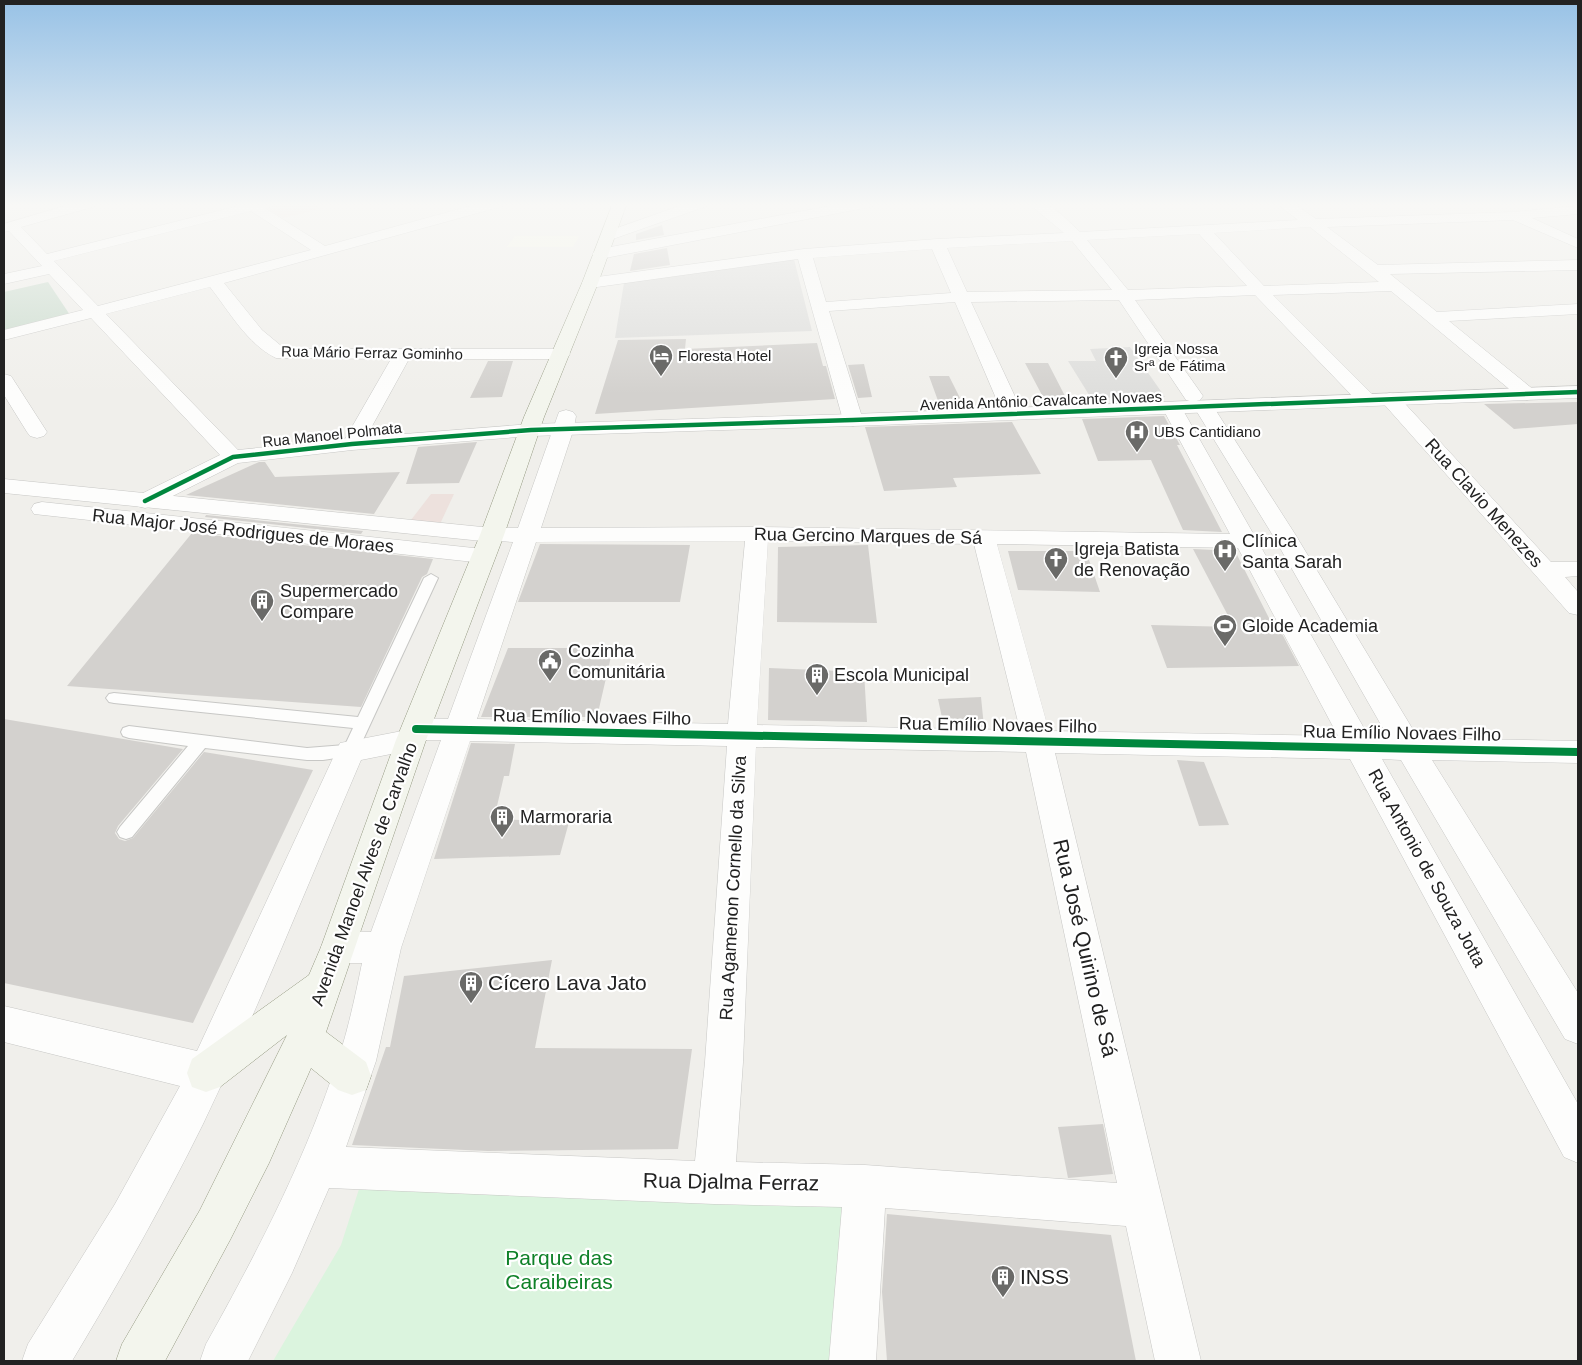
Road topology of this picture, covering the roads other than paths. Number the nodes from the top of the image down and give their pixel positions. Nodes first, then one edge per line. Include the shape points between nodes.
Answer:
1 (41, 267) edge
2 (51, 267) edge
3 (263, 267) edge
4 (596, 267) edge
5 (710, 267) edge
6 (808, 267) edge
7 (948, 267) edge
8 (1101, 267) edge
9 (1237, 267) edge
10 (1368, 267) edge
11 (1508, 267) edge
12 (1372, 270) junction
13 (4, 279) edge
14 (214, 281) junction
15 (590, 283) junction
16 (1395, 286) junction
17 (1260, 291) junction
18 (1124, 295) junction
19 (961, 297) junction
20 (819, 307) junction
21 (1578, 309) edge
22 (93, 312) junction
23 (1434, 317) junction
24 (4, 336) edge
25 (561, 354) junction
26 (403, 355) junction
27 (4, 380) edge
28 (1578, 382) edge
29 (1521, 389) junction
30 (1578, 392) edge
31 (1362, 395) junction
32 (1390, 399) junction
33 (1008, 403) junction
34 (1190, 404) junction
35 (961, 410) junction
36 (851, 414) junction
37 (565, 422) junction
38 (533, 423) junction
39 (37, 432) dead end
40 (352, 444) junction
41 (233, 458) junction
42 (4, 486) edge
43 (145, 501) junction
44 (4, 505) edge
45 (204, 507) junction
46 (184, 526) junction
47 (757, 534) junction
48 (525, 535) junction
49 (984, 538) junction
50 (1244, 541) junction
51 (488, 546) junction
52 (1578, 569) edge
53 (1545, 570) junction
54 (431, 578) dead end
55 (1578, 607) edge
56 (114, 698) dead end
57 (459, 731) junction
58 (130, 732) dead end
59 (414, 734) junction
60 (742, 734) junction
61 (356, 737) junction
62 (201, 742) junction
63 (1038, 742) junction
64 (1360, 746) junction
65 (1410, 748) junction
66 (1578, 752) edge
67 (126, 832) dead end
68 (339, 947) junction
69 (383, 948) junction
70 (322, 987) junction
71 (4, 1024) edge
72 (1578, 1026) edge
73 (305, 1039) junction
74 (206, 1073) junction
75 (352, 1076) junction
76 (1578, 1143) edge
77 (318, 1167) junction
78 (714, 1183) junction
79 (865, 1186) junction
80 (1144, 1206) junction
81 (45, 1361) edge
82 (139, 1361) edge
83 (223, 1361) edge
84 (852, 1361) edge
85 (1178, 1361) edge

1 - 13 street
2 - 22 street
3 - 14 street
4 - 15 main road, Avenida Manoel Alves de Carvalho
5 - 15 street
6 - 20 street
7 - 19 street
8 - 18 street
9 - 17 street
10 - 12 street
11 - 12 street
12 - 16 street
14 - 22 street
14 - 26 street, Rua Mário Ferraz Gominho via 276,352
15 - 25 main road, Avenida Manoel Alves de Carvalho
16 - 17 street
16 - 23 street
17 - 18 street
17 - 31 street
18 - 19 street
18 - 34 street
19 - 20 street
19 - 33 street
20 - 36 street
21 - 23 street
22 - 24 street
22 - 41 street
23 - 29 street
25 - 26 street, Rua Mário Ferraz Gominho
25 - 38 main road, Avenida Manoel Alves de Carvalho
26 - 40 street
27 - 39 street
28 - 29 street
29 - 30 street
29 - 31 street
29 - 32 street
31 - 32 street
31 - 34 street
32 - 53 street, Rua Clavio Menezes
33 - 34 street, Avenida Antônio Cavalcante Novaes
33 - 35 street, Avenida Antônio Cavalcante Novaes
34 - 35 street
34 - 50 street, Rua Antonio de Souza Jotta
34 - 65 street via 1244,467
35 - 36 street, Rua Manoel Polmata
36 - 37 street, Rua Manoel Polmata
37 - 38 street, Rua Manoel Polmata
37 - 48 street
38 - 40 street, Rua Manoel Polmata
38 - 51 main road, Avenida Manoel Alves de Carvalho
40 - 41 street, Rua Manoel Polmata
41 - 43 street, Rua Manoel Polmata
42 - 43 street, Rua Major José Rodrigues de Moraes
43 - 45 street, Rua Major José Rodrigues de Moraes
44 - 46 street, Rua Major José Rodrigues de Moraes
45 - 46 street
45 - 51 street, Rua Major José Rodrigues de Moraes
46 - 51 street, Rua Major José Rodrigues de Moraes
47 - 48 street, Rua Gercino Marques de Sá
47 - 49 street, Rua Gercino Marques de Sá
47 - 60 street, Rua Agamenon Cornello da Silva
48 - 51 street, Rua Gercino Marques de Sá
48 - 57 street
49 - 50 street, Rua Gercino Marques de Sá
49 - 63 street, Rua José Quirino de Sá
50 - 64 street, Rua Antonio de Souza Jotta
51 - 59 main road, Avenida Manoel Alves de Carvalho
52 - 53 street
53 - 55 street, Rua Clavio Menezes
54 - 61 lane
56 - 61 lane
57 - 59 street, Rua Emílio Novaes Filho
57 - 60 street, Rua Emílio Novaes Filho
57 - 69 street
58 - 62 lane
59 - 61 street, Rua Emílio Novaes Filho
59 - 68 main road, Avenida Manoel Alves de Carvalho
60 - 63 street, Rua Emílio Novaes Filho
60 - 78 street, Rua Agamenon Cornello da Silva
61 - 62 lane via 322,754
61 - 74 street
62 - 67 lane
63 - 64 street, Rua Emílio Novaes Filho
63 - 80 street, Rua José Quirino de Sá
64 - 65 street, Rua Emílio Novaes Filho
64 - 76 street, Rua Antonio de Souza Jotta
65 - 66 street, Rua Emílio Novaes Filho
65 - 72 street
68 - 69 street
68 - 70 main road, Avenida Manoel Alves de Carvalho
69 - 75 street
70 - 73 main road, Avenida Manoel Alves de Carvalho
70 - 74 main road
71 - 74 street
73 - 75 main road
73 - 82 main road, Avenida Manoel Alves de Carvalho via 228,1200
74 - 81 street via 135,1210
75 - 77 street
77 - 78 street, Rua Djalma Ferraz
77 - 83 street
78 - 79 street, Rua Djalma Ferraz
79 - 80 street, Rua Djalma Ferraz
79 - 84 street
80 - 85 street, Rua José Quirino de Sá

